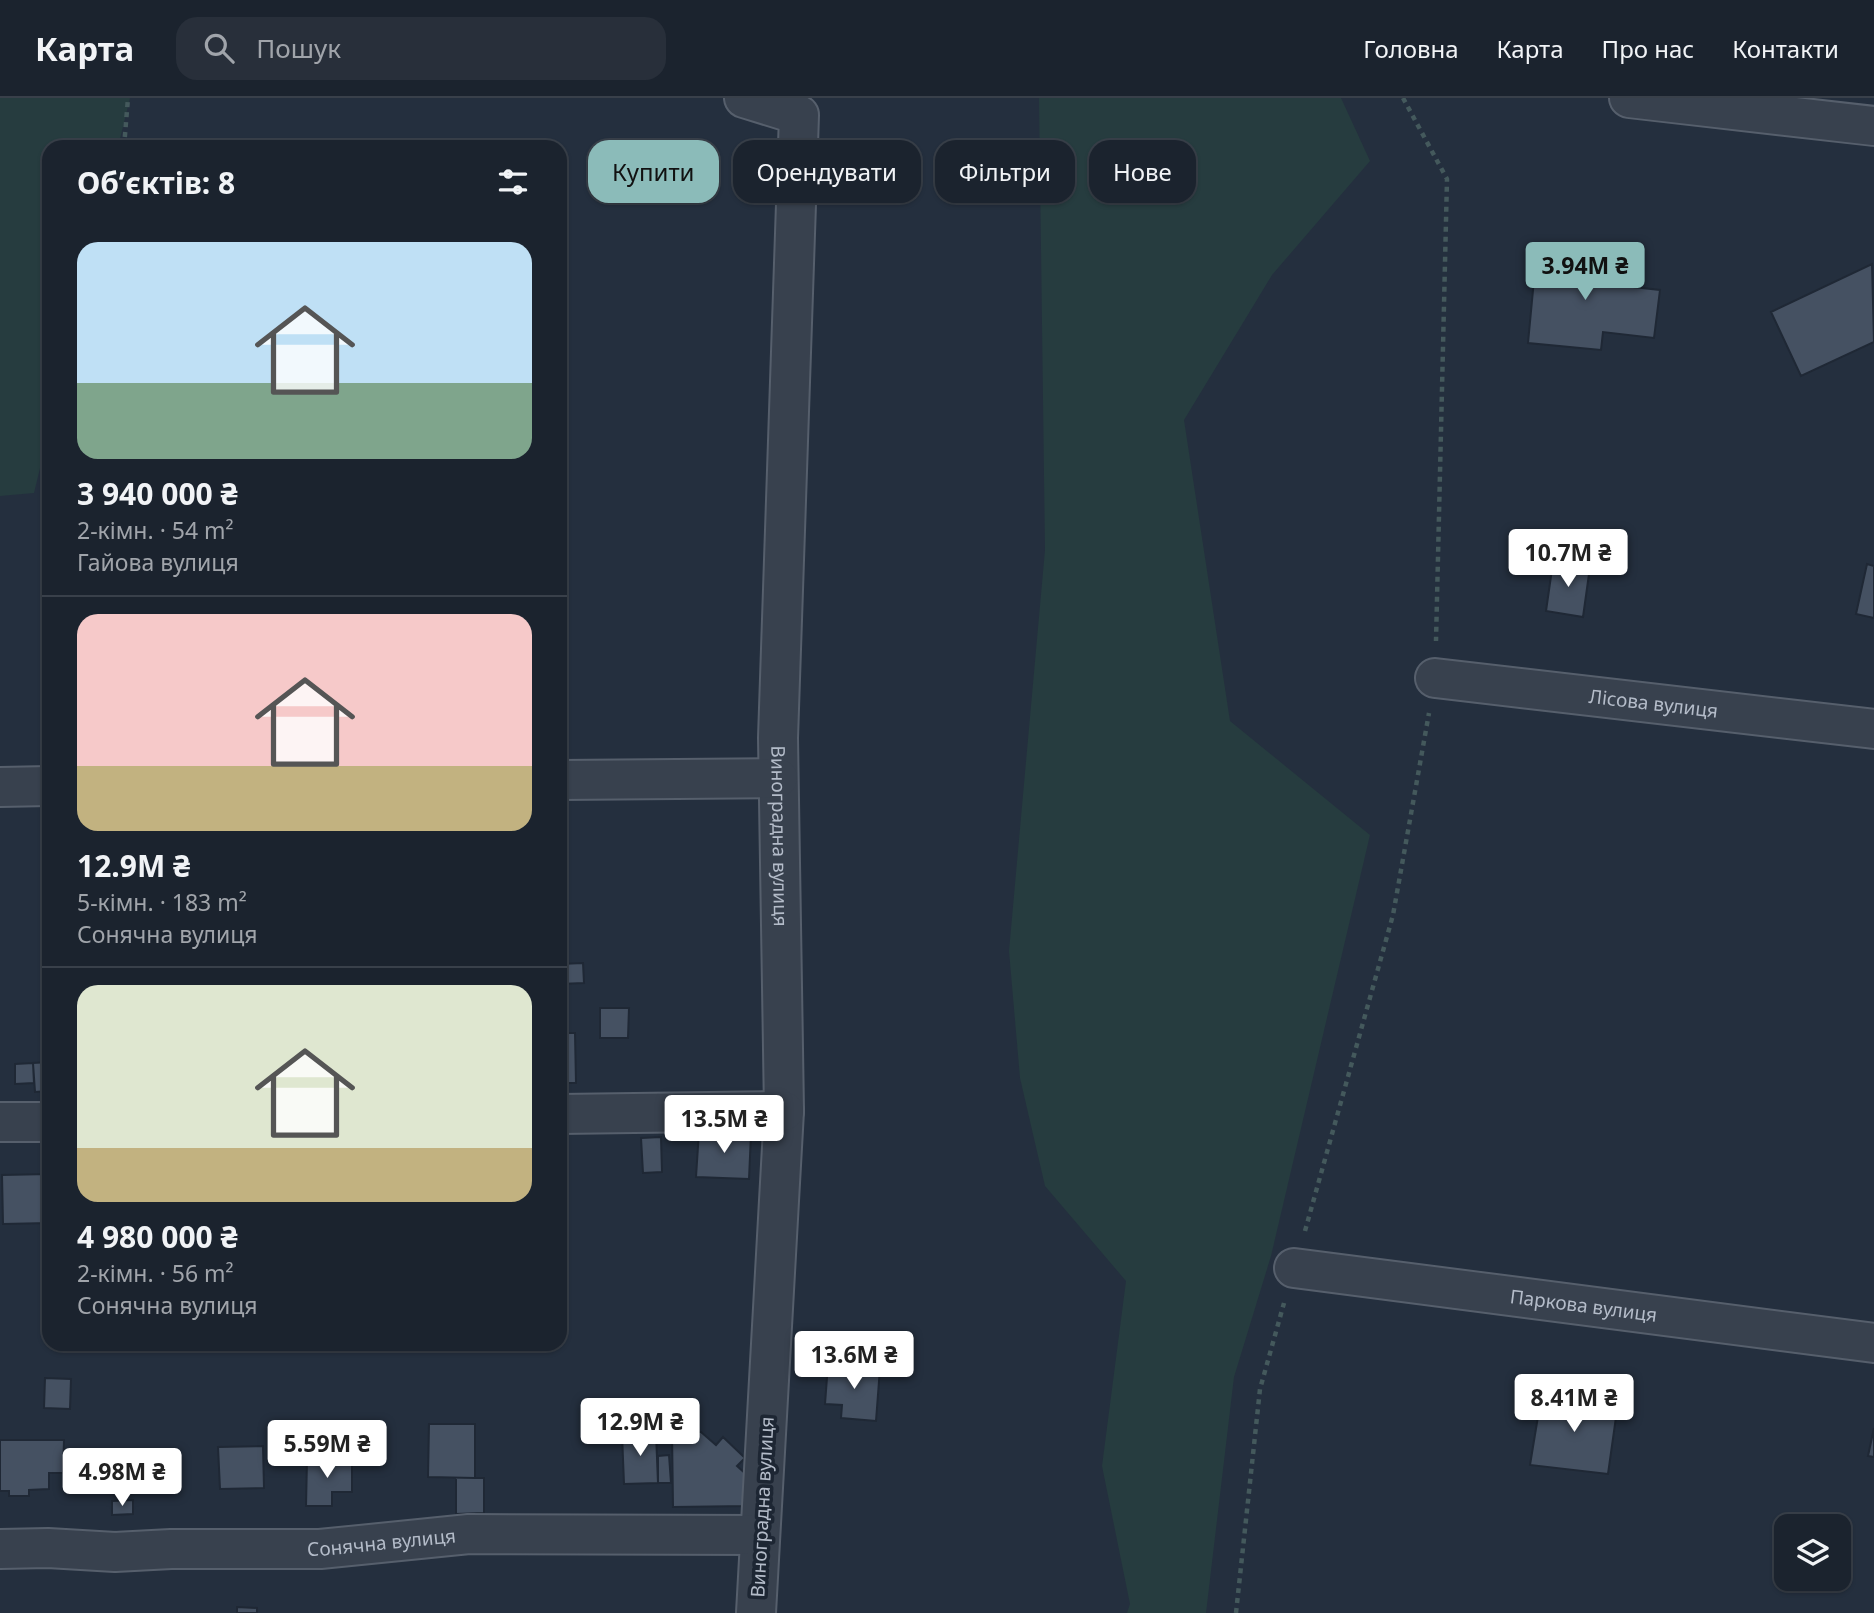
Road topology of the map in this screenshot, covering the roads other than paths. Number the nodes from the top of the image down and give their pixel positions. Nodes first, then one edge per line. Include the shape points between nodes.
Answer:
1 (744, 98) edge
2 (1629, 98) edge
3 (1874, 126) edge
4 (1435, 678) road end
5 (1874, 729) edge
6 (778, 778) junction
7 (567, 780) edge
8 (42, 786) edge
9 (0, 787) edge
10 (784, 1111) junction
11 (567, 1114) edge
12 (0, 1122) edge
13 (42, 1122) edge
14 (1294, 1268) road end
15 (1874, 1343) edge
16 (760, 1535) junction
17 (0, 1549) edge
18 (756, 1613) edge

1 - 6 street, Виноградна вулиця via 799,115
2 - 3 street
4 - 5 street, Лісова вулиця
6 - 7 street
6 - 10 street, Виноградна вулиця
8 - 9 street
10 - 11 street
10 - 16 street, Виноградна вулиця
12 - 13 street
14 - 15 street, Паркова вулиця
16 - 17 street, Сонячна вулиця via 469,1534 320,1549
16 - 18 street, Виноградна вулиця

